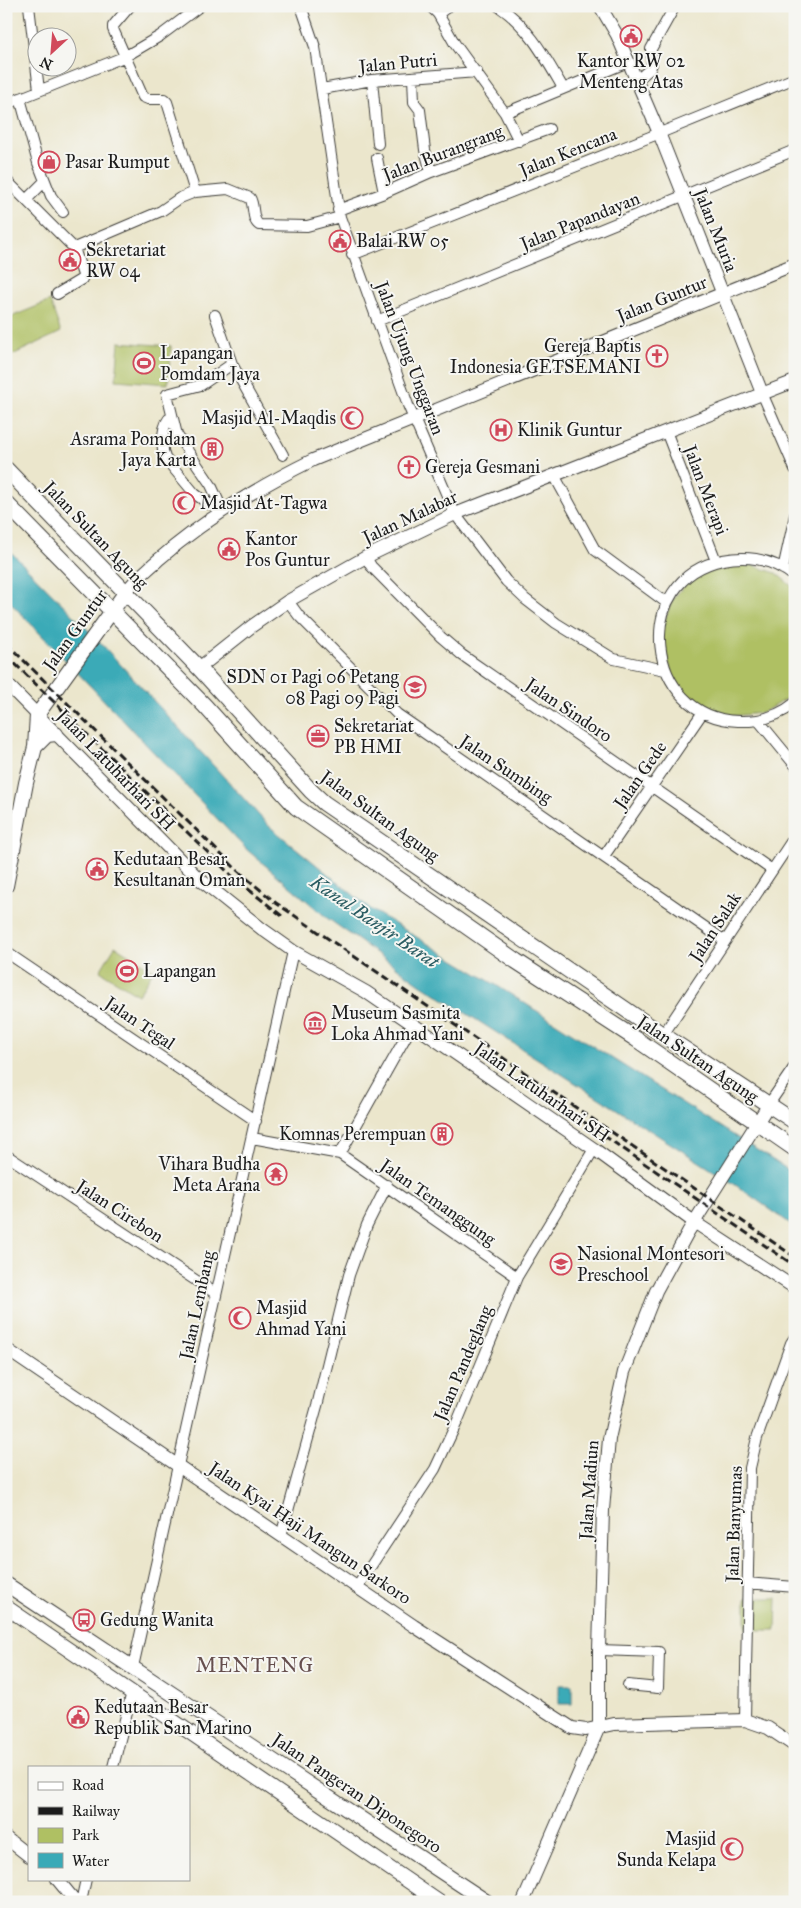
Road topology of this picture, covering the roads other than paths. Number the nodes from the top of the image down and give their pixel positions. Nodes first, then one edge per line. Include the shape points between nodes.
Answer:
1 (29, 6) edge
2 (130, 6) edge
3 (300, 6) edge
4 (430, 6) edge
5 (449, 6) edge
6 (498, 6) edge
7 (600, 6) edge
8 (675, 6) edge
9 (193, 8) edge
10 (438, 14) junction
11 (126, 56) junction
12 (628, 62) junction
13 (477, 72) junction
14 (413, 77) junction
15 (795, 78) edge
16 (372, 80) junction
17 (637, 80) junction
18 (562, 88) junction
19 (322, 89) junction
20 (39, 90) junction
21 (20, 98) junction
22 (6, 104) edge
23 (505, 113) junction
24 (550, 129) dead end
25 (659, 133) junction
26 (519, 141) junction
27 (378, 144) dead end
28 (795, 150) edge
29 (377, 158) dead end
30 (431, 172) junction
31 (6, 180) edge
32 (45, 181) junction
33 (195, 192) junction
34 (384, 193) junction
35 (683, 197) junction
36 (26, 200) junction
37 (63, 212) dead end
38 (339, 214) junction
39 (74, 248) junction
40 (352, 255) junction
41 (795, 264) edge
42 (57, 294) dead end
43 (723, 294) junction
44 (215, 315) dead end
45 (377, 321) junction
46 (232, 364) junction
47 (795, 380) edge
48 (762, 393) junction
49 (172, 416) junction
50 (414, 418) junction
51 (666, 431) junction
52 (283, 455) dead end
53 (6, 469) edge
54 (795, 469) edge
55 (554, 476) junction
56 (6, 503) edge
57 (221, 507) junction
58 (455, 514) junction
59 (795, 515) edge
60 (366, 557) junction
61 (716, 561) junction
62 (784, 569) junction
63 (795, 577) edge
64 (125, 593) junction
65 (288, 601) junction
66 (667, 603) junction
67 (112, 611) junction
68 (199, 668) junction
69 (665, 670) junction
70 (6, 683) edge
71 (221, 693) junction
72 (795, 702) edge
73 (205, 706) junction
74 (703, 712) junction
75 (37, 715) junction
76 (758, 720) junction
77 (56, 734) junction
78 (35, 747) junction
79 (795, 765) edge
80 (652, 787) junction
81 (795, 836) edge
82 (604, 856) junction
83 (772, 870) junction
84 (6, 886) edge
85 (725, 941) junction
86 (293, 951) junction
87 (6, 952) edge
88 (640, 1020) junction
89 (413, 1024) junction
90 (629, 1035) junction
91 (663, 1035) junction
92 (795, 1066) edge
93 (769, 1104) junction
94 (256, 1121) junction
95 (795, 1122) edge
96 (755, 1125) junction
97 (252, 1138) junction
98 (594, 1149) junction
99 (795, 1149) edge
100 (340, 1154) junction
101 (6, 1155) edge
102 (387, 1185) junction
103 (694, 1222) junction
104 (517, 1276) junction
105 (795, 1288) edge
106 (215, 1293) junction
107 (795, 1337) edge
108 (6, 1349) edge
109 (179, 1466) junction
110 (281, 1536) junction
111 (748, 1583) junction
112 (6, 1584) edge
113 (357, 1587) junction
114 (795, 1587) edge
115 (6, 1607) edge
116 (599, 1650) junction
117 (133, 1667) junction
118 (628, 1685) dead end
119 (132, 1692) junction
120 (745, 1720) junction
121 (599, 1727) junction
122 (795, 1746) edge
123 (113, 1766) edge
124 (6, 1838) edge
125 (28, 1855) edge
126 (58, 1880) edge
127 (86, 1880) edge
128 (76, 1902) edge
129 (80, 1902) edge
130 (439, 1902) edge
131 (487, 1902) edge
132 (523, 1902) edge

1 - 20 street
2 - 11 street via 113,26
3 - 19 street, Jalan Ujung Unggaran via 315,47
4 - 10 street, Jalan Putri
5 - 10 street
6 - 18 street via 532,36
7 - 12 street, Jalan Muria
8 - 17 street via 651,49 650,68
9 - 11 street via 160,36
10 - 13 street, Jalan Putri via 455,44
11 - 20 street
11 - 33 street via 144,97 166,102
12 - 17 street, Jalan Muria
12 - 18 street, Jalan Burangrang
13 - 14 street, Jalan Putri
13 - 23 street, Jalan Putri
14 - 16 street, Jalan Putri
14 - 30 street via 414,102 420,110
15 - 25 street, Jalan Kencana
16 - 19 street, Jalan Putri
16 - 27 street
17 - 25 street, Jalan Muria
18 - 23 street, Jalan Burangrang
19 - 38 street, Jalan Ujung Unggaran
20 - 21 street
21 - 22 street
21 - 32 street
23 - 26 street, Jalan Burangrang
24 - 26 street
25 - 35 street, Jalan Muria
25 - 40 street, Jalan Kencana
26 - 30 street, Jalan Burangrang
28 - 35 street, Jalan Papandayan
29 - 34 street
30 - 34 street, Jalan Burangrang
31 - 36 street
32 - 36 street
32 - 37 street
33 - 38 street, Jalan Burangrang via 228,189 250,198 255,221 259,225 306,226
33 - 39 street via 161,211
34 - 38 street, Jalan Burangrang
35 - 43 street, Jalan Muria
35 - 45 street, Jalan Papandayan
36 - 39 street
38 - 40 street, Jalan Ujung Unggaran
39 - 42 street via 82,279
40 - 45 street, Jalan Ujung Unggaran
41 - 43 street, Jalan Guntur
43 - 48 street, Jalan Muria
43 - 50 street, Jalan Guntur
44 - 46 street
45 - 50 street, Jalan Ujung Unggaran
46 - 49 street via 201,385 167,394
46 - 52 street
47 - 48 street, Jalan Malabar
48 - 51 street, Jalan Malabar
48 - 54 street, Jalan Muria
49 - 57 street via 177,435 211,485
49 - 57 street via 166,421 163,439 165,458 195,494 209,504
50 - 57 street, Jalan Guntur via 313,460
50 - 58 street, Jalan Ujung Unggaran
51 - 55 street, Jalan Malabar
51 - 61 street, Jalan Merapi
53 - 64 main road, Jalan Sultan Agung
55 - 58 street, Jalan Malabar
55 - 66 street via 595,550
56 - 67 main road, Jalan Sultan Agung
57 - 64 street, Jalan Guntur via 132,583
58 - 60 street, Jalan Malabar
58 - 69 street, Jalan Ujung Unggaran via 506,581 556,623 614,659
59 - 62 street
60 - 65 street, Jalan Malabar
60 - 80 street, Jalan Sindoro via 371,566 462,655
61 - 62 street via 752,558
61 - 66 street via 688,576
62 - 63 street
64 - 67 main road, Jalan Guntur
64 - 68 main road, Jalan Sultan Agung
65 - 68 street, Jalan Malabar
65 - 82 street, Jalan Sumbing via 397,714
66 - 69 street via 659,643
67 - 73 main road, Jalan Sultan Agung
67 - 75 main road, Jalan Guntur
68 - 71 main road, Jalan Sultan Agung
69 - 74 street via 680,694
70 - 75 street, Jalan Latuharhari SH
71 - 73 main road
71 - 88 main road, Jalan Sultan Agung via 324,803
72 - 76 street via 781,712
73 - 90 main road, Jalan Sultan Agung via 283,794 307,816
74 - 76 street via 730,721
74 - 80 street, Jalan Gede
75 - 77 street, Jalan Latuharhari SH
75 - 78 main road
76 - 79 street
77 - 78 main road via 47,735
77 - 86 street, Jalan Latuharhari SH via 197,877
78 - 84 main road
80 - 82 street, Jalan Gede
80 - 83 street, Jalan Sindoro
81 - 83 street, Jalan Salak
82 - 85 street, Jalan Sumbing
83 - 85 street, Jalan Salak
85 - 91 street, Jalan Salak
86 - 89 street, Jalan Latuharhari SH via 366,992
86 - 94 street, Jalan Lembang
87 - 94 street, Jalan Tegal
88 - 90 main road
88 - 91 main road, Jalan Sultan Agung
89 - 98 street, Jalan Latuharhari SH
89 - 100 street
90 - 96 main road, Jalan Sultan Agung
91 - 93 main road, Jalan Sultan Agung
92 - 93 street
93 - 95 main road, Jalan Sultan Agung
93 - 96 street, Jalan Madiun
94 - 97 street, Jalan Lembang
96 - 99 main road, Jalan Sultan Agung
96 - 103 street, Jalan Madiun
97 - 100 street
97 - 106 street, Jalan Lembang
98 - 103 street, Jalan Latuharhari SH
98 - 104 street, Jalan Pandeglang
100 - 102 street, Jalan Temanggung
101 - 106 street, Jalan Cirebon
102 - 104 street, Jalan Temanggung
102 - 110 street via 367,1225 349,1275
103 - 105 street, Jalan Latuharhari SH
103 - 116 street, Jalan Madiun via 656,1291 624,1372 609,1439
104 - 113 street, Jalan Pandeglang via 435,1468
106 - 109 street, Jalan Lembang
107 - 111 street, Jalan Banyumas via 757,1438 750,1468
108 - 109 street, Jalan Kyai Haji Mangun Sarkoro
109 - 110 street, Jalan Kyai Haji Mangun Sarkoro
109 - 117 street, Jalan Lembang
110 - 113 street, Jalan Kyai Haji Mangun Sarkoro
111 - 114 street
111 - 120 street, Jalan Banyumas
112 - 117 main road, Jalan Pangeran Diponegoro
113 - 121 street, Jalan Kyai Haji Mangun Sarkoro via 572,1728 586,1730
115 - 119 main road
116 - 118 street via 659,1652 658,1688
116 - 121 street, Jalan Madiun
117 - 131 main road, Jalan Pangeran Diponegoro
119 - 123 street
119 - 130 main road
120 - 121 street, Jalan Kyai Haji Mangun Sarkoro
120 - 122 street via 768,1728
121 - 132 street, Jalan Madiun
124 - 125 street
126 - 128 street
127 - 129 street

